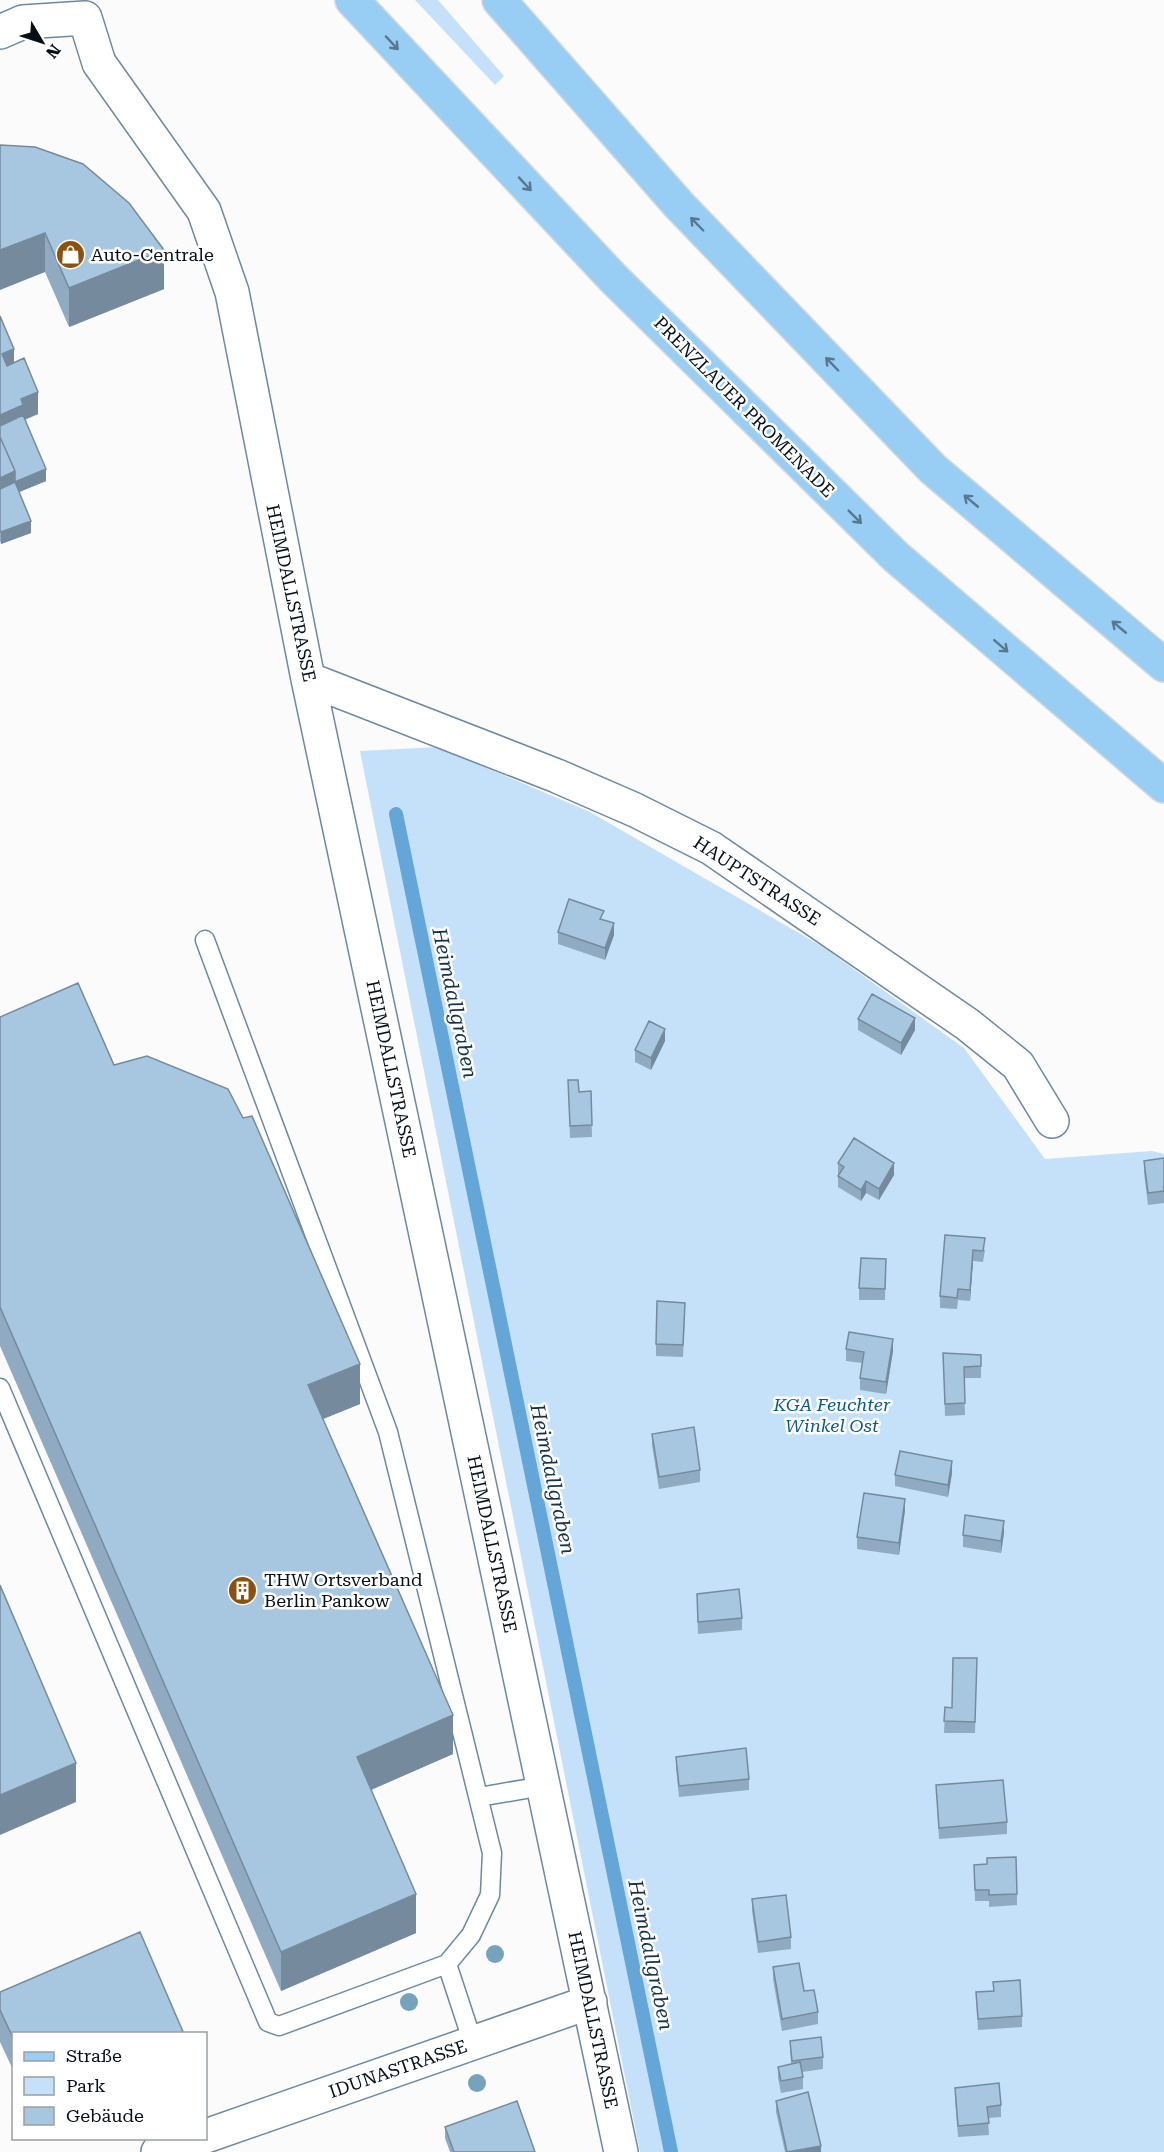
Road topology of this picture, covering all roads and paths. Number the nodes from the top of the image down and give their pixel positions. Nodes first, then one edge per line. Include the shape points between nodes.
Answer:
1 (352, 0) edge
2 (500, 0) edge
3 (89, 9) edge
4 (0, 32) edge
5 (1164, 665) edge
6 (308, 679) junction
7 (1164, 786) edge
8 (205, 940) dead end
9 (1052, 1121) dead end
10 (0, 1388) edge
11 (543, 1786) junction
12 (479, 1797) junction
13 (447, 1964) junction
14 (590, 2002) junction
15 (473, 2043) junction
16 (207, 2136) edge
17 (194, 2140) edge
18 (158, 2152) edge
19 (621, 2152) edge

1 -> 7 main road, PRENZLAUER PROMENADE via 613,278 895,556
5 -> 2 main road via 933,469 679,205
3 - 4 street via 23,22
3 - 6 street, HEIMDALLSTRASSE via 99,63 204,211 232,292
6 - 9 street, HAUPTSTRASSE via 557,776 711,848 967,1024 1018,1065
6 - 11 street, HEIMDALLSTRASSE
8 - 12 lane via 388,1432
10 - 13 lane via 268,2022 279,2026
11 - 12 lane
11 - 14 street, HEIMDALLSTRASSE
12 - 13 lane via 492,1853 490,1894 471,1935
13 - 15 lane
14 - 15 street, IDUNASTRASSE
14 - 19 street, HEIMDALLSTRASSE
15 - 16 street, IDUNASTRASSE
17 - 18 street

